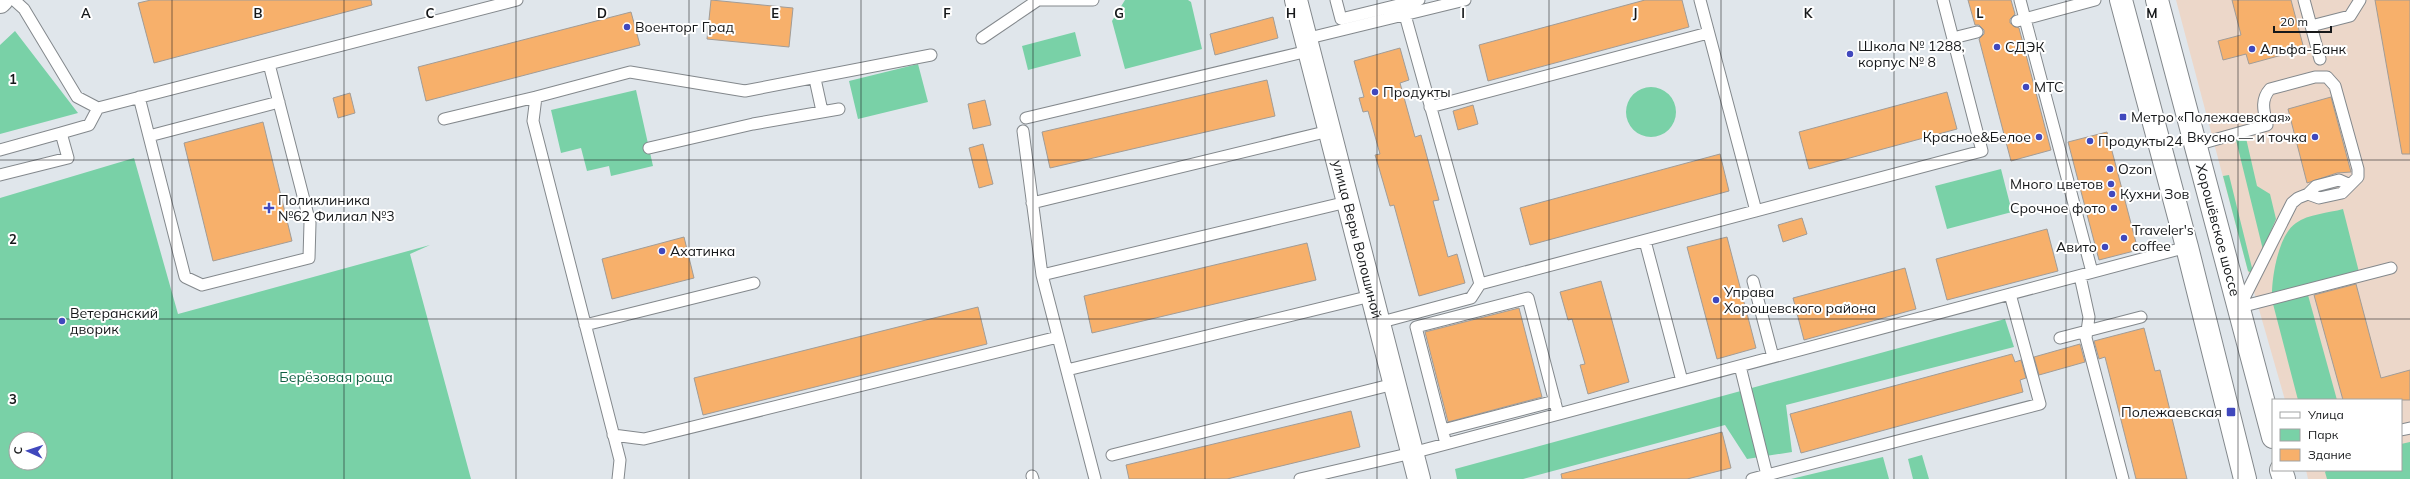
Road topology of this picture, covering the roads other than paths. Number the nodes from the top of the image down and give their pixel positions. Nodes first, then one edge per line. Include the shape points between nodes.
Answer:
1 (14, 0) edge
2 (517, 0) edge
3 (1093, 0) edge
4 (1296, 0) edge
5 (1336, 0) edge
6 (1419, 0) edge
7 (1465, 0) edge
8 (1700, 0) edge
9 (1943, 0) edge
10 (2020, 0) edge
11 (2095, 0) edge
12 (2121, 0) edge
13 (2157, 0) edge
14 (2304, 0) edge
15 (2360, 0) edge
16 (1405, 15) junction
17 (1341, 19) junction
18 (2021, 20) junction
19 (2311, 26) junction
20 (1343, 30) junction
21 (1977, 32) dead end
22 (1708, 33) junction
23 (982, 38) dead end
24 (1953, 38) junction
25 (1307, 45) junction
26 (931, 55) dead end
27 (2320, 59) dead end
28 (269, 64) junction
29 (815, 79) junction
30 (536, 96) junction
31 (139, 97) junction
32 (279, 102) junction
33 (1430, 107) junction
34 (98, 108) junction
35 (840, 108) dead end
36 (822, 111) junction
37 (1026, 118) dead end
38 (444, 119) dead end
39 (1023, 131) dead end
40 (1329, 132) junction
41 (61, 133) junction
42 (149, 136) junction
43 (2196, 146) junction
44 (649, 148) dead end
45 (0, 150) edge
46 (0, 175) edge
47 (1347, 202) junction
48 (1032, 203) junction
49 (1756, 211) junction
50 (1645, 240) junction
51 (2187, 247) junction
52 (2391, 268) dead end
53 (2092, 272) junction
54 (1042, 275) junction
55 (2080, 276) junction
56 (1753, 281) dead end
57 (754, 283) dead end
58 (1480, 284) junction
59 (2010, 294) junction
60 (1372, 296) junction
61 (2240, 306) junction
62 (2141, 317) dead end
63 (1378, 322) junction
64 (585, 325) junction
65 (2086, 331) junction
66 (1058, 337) junction
67 (2060, 338) dead end
68 (1773, 357) junction
69 (1740, 366) junction
70 (1066, 370) junction
71 (1682, 381) junction
72 (1394, 384) junction
73 (1555, 401) junction
74 (1558, 414) junction
75 (1443, 430) junction
76 (2272, 433) edge
77 (614, 435) junction
78 (1446, 444) junction
79 (1412, 453) junction
80 (1112, 456) dead end
81 (1759, 478) edge
82 (618, 479) edge
83 (1095, 479) edge
84 (1300, 479) edge
85 (1419, 479) edge
86 (2122, 479) edge
87 (2245, 479) edge

1 - 34 lane via 24,9 77,97
2 - 28 lane
3 - 23 lane via 1038,0
4 - 25 main road, улица Веры Волошиной
5 - 17 lane
6 - 17 lane
7 - 16 lane
8 - 22 lane
9 - 24 lane
10 - 18 lane
11 - 18 lane
12 - 51 main road
13 - 43 main road, Хорошёвское шоссе
14 - 19 lane
15 - 19 lane via 2350,16
16 - 20 lane
16 - 33 lane
17 - 20 lane
18 - 53 lane
19 - 27 lane
20 - 25 lane
21 - 24 lane
22 - 33 lane
22 - 49 lane
24 - 49 lane via 1982,151
25 - 37 lane
25 - 40 main road, улица Веры Волошиной
26 - 29 lane
28 - 31 lane
28 - 32 lane
29 - 30 lane via 745,92 630,72
29 - 36 lane
30 - 38 lane
30 - 64 lane via 533,121
31 - 34 lane
31 - 42 lane
32 - 42 lane
32 - 42 lane via 310,223 309,258 202,285 185,278
33 - 58 lane
34 - 41 lane via 89,125
35 - 36 lane
36 - 44 lane
39 - 48 lane
40 - 47 main road, улица Веры Волошиной
40 - 48 lane
41 - 45 lane
41 - 46 lane via 68,158
43 - 61 main road, Хорошёвское шоссе
43 - 61 lane via 2267,125 2263,102 2270,89 2315,77 2327,77 2335,86 2358,177 2348,184 2342,193 2319,198 2308,194 2292,203
47 - 54 lane
47 - 60 main road, улица Веры Волошиной
48 - 54 lane
49 - 50 lane
50 - 58 lane
50 - 71 lane
51 - 53 lane
51 - 87 main road
52 - 61 lane
53 - 55 lane
54 - 66 lane
55 - 59 lane
55 - 65 lane via 2090,317
56 - 68 lane
57 - 64 lane
58 - 63 lane via 1471,298
59 - 68 lane
59 - 81 lane via 2040,404
60 - 63 main road, улица Веры Волошиной
60 - 70 lane
61 - 76 main road, Хорошёвское шоссе
62 - 65 lane
63 - 72 main road, улица Веры Волошиной
64 - 77 lane
65 - 67 lane
65 - 86 lane
66 - 70 lane
66 - 77 lane via 644,439
68 - 69 lane
69 - 71 lane
69 - 81 lane
70 - 83 lane
71 - 74 lane
72 - 79 main road, улица Веры Волошиной
72 - 80 lane
73 - 74 lane
73 - 75 lane
73 - 75 lane via 1528,298 1416,327
74 - 78 lane
75 - 78 lane
77 - 82 lane via 620,460
78 - 79 lane
79 - 84 lane
79 - 85 main road, улица Веры Волошиной

